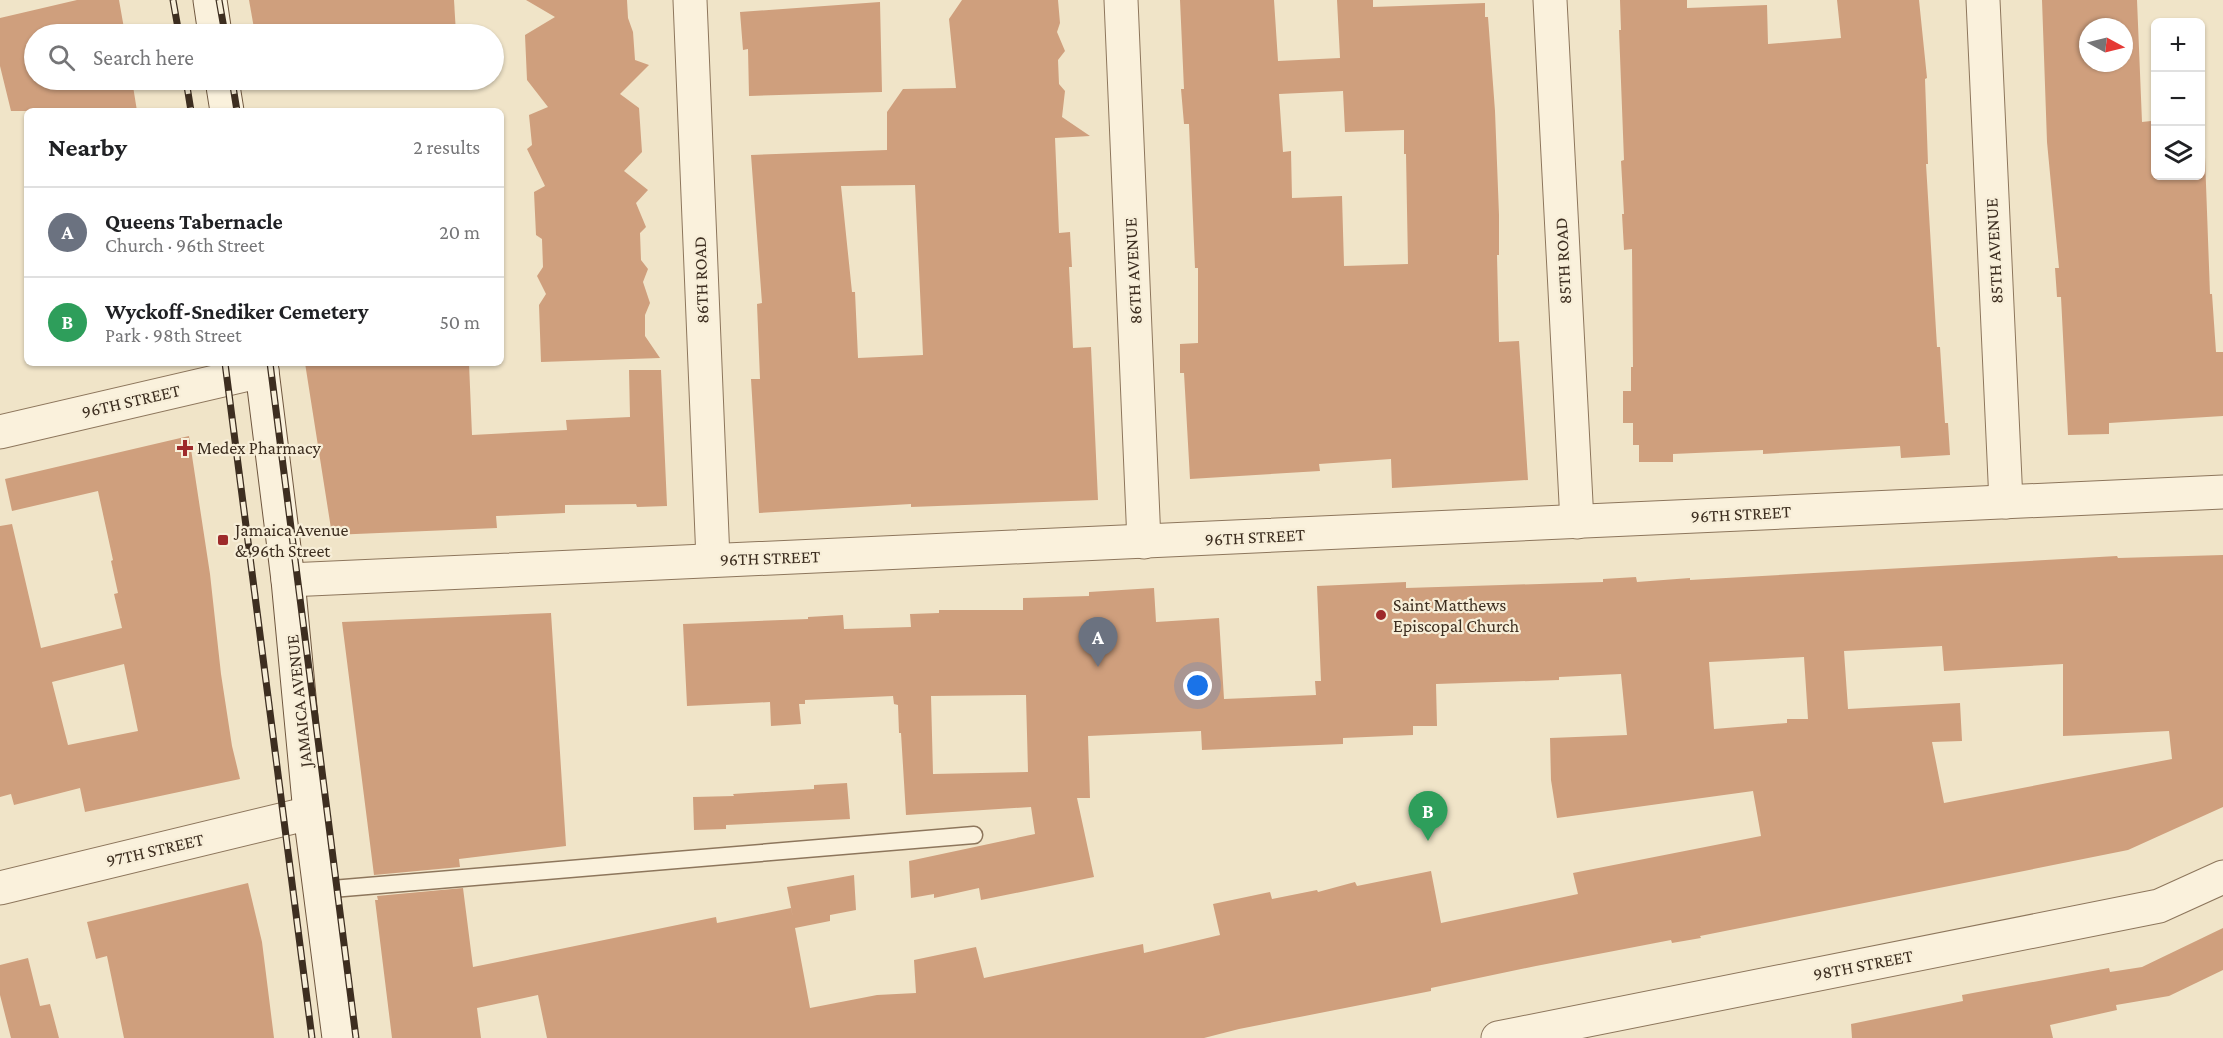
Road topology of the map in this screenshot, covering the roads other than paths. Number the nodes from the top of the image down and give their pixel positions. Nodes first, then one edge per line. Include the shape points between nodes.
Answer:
1 (210, 0) edge
2 (690, 0) edge
3 (1121, 0) edge
4 (1550, 0) edge
5 (1983, 0) edge
6 (214, 24) edge
7 (224, 90) edge
8 (227, 108) edge
9 (261, 367) edge
10 (0, 432) edge
11 (2223, 492) edge
12 (2006, 502) junction
13 (1577, 522) junction
14 (1144, 542) junction
15 (714, 560) junction
16 (288, 580) junction
17 (310, 813) junction
18 (974, 835) dead end
19 (2223, 877) edge
20 (0, 888) edge
21 (320, 890) junction
22 (339, 1038) edge
23 (1498, 1038) edge

1 - 6 street
2 - 15 street, 86TH ROAD
3 - 14 street, 86TH AVENUE
4 - 13 street, 85TH ROAD
5 - 12 street, 85TH AVENUE
7 - 8 street
9 - 10 street, 96TH STREET
9 - 16 street, JAMAICA AVENUE
11 - 12 street, 96TH STREET
12 - 13 street, 96TH STREET
13 - 14 street, 96TH STREET
14 - 15 street, 96TH STREET
15 - 16 street, 96TH STREET
16 - 17 street, JAMAICA AVENUE
17 - 20 street, 97TH STREET
17 - 21 street, JAMAICA AVENUE
18 - 21 lane
19 - 23 street, 98TH STREET via 2159,906
21 - 22 street, JAMAICA AVENUE

